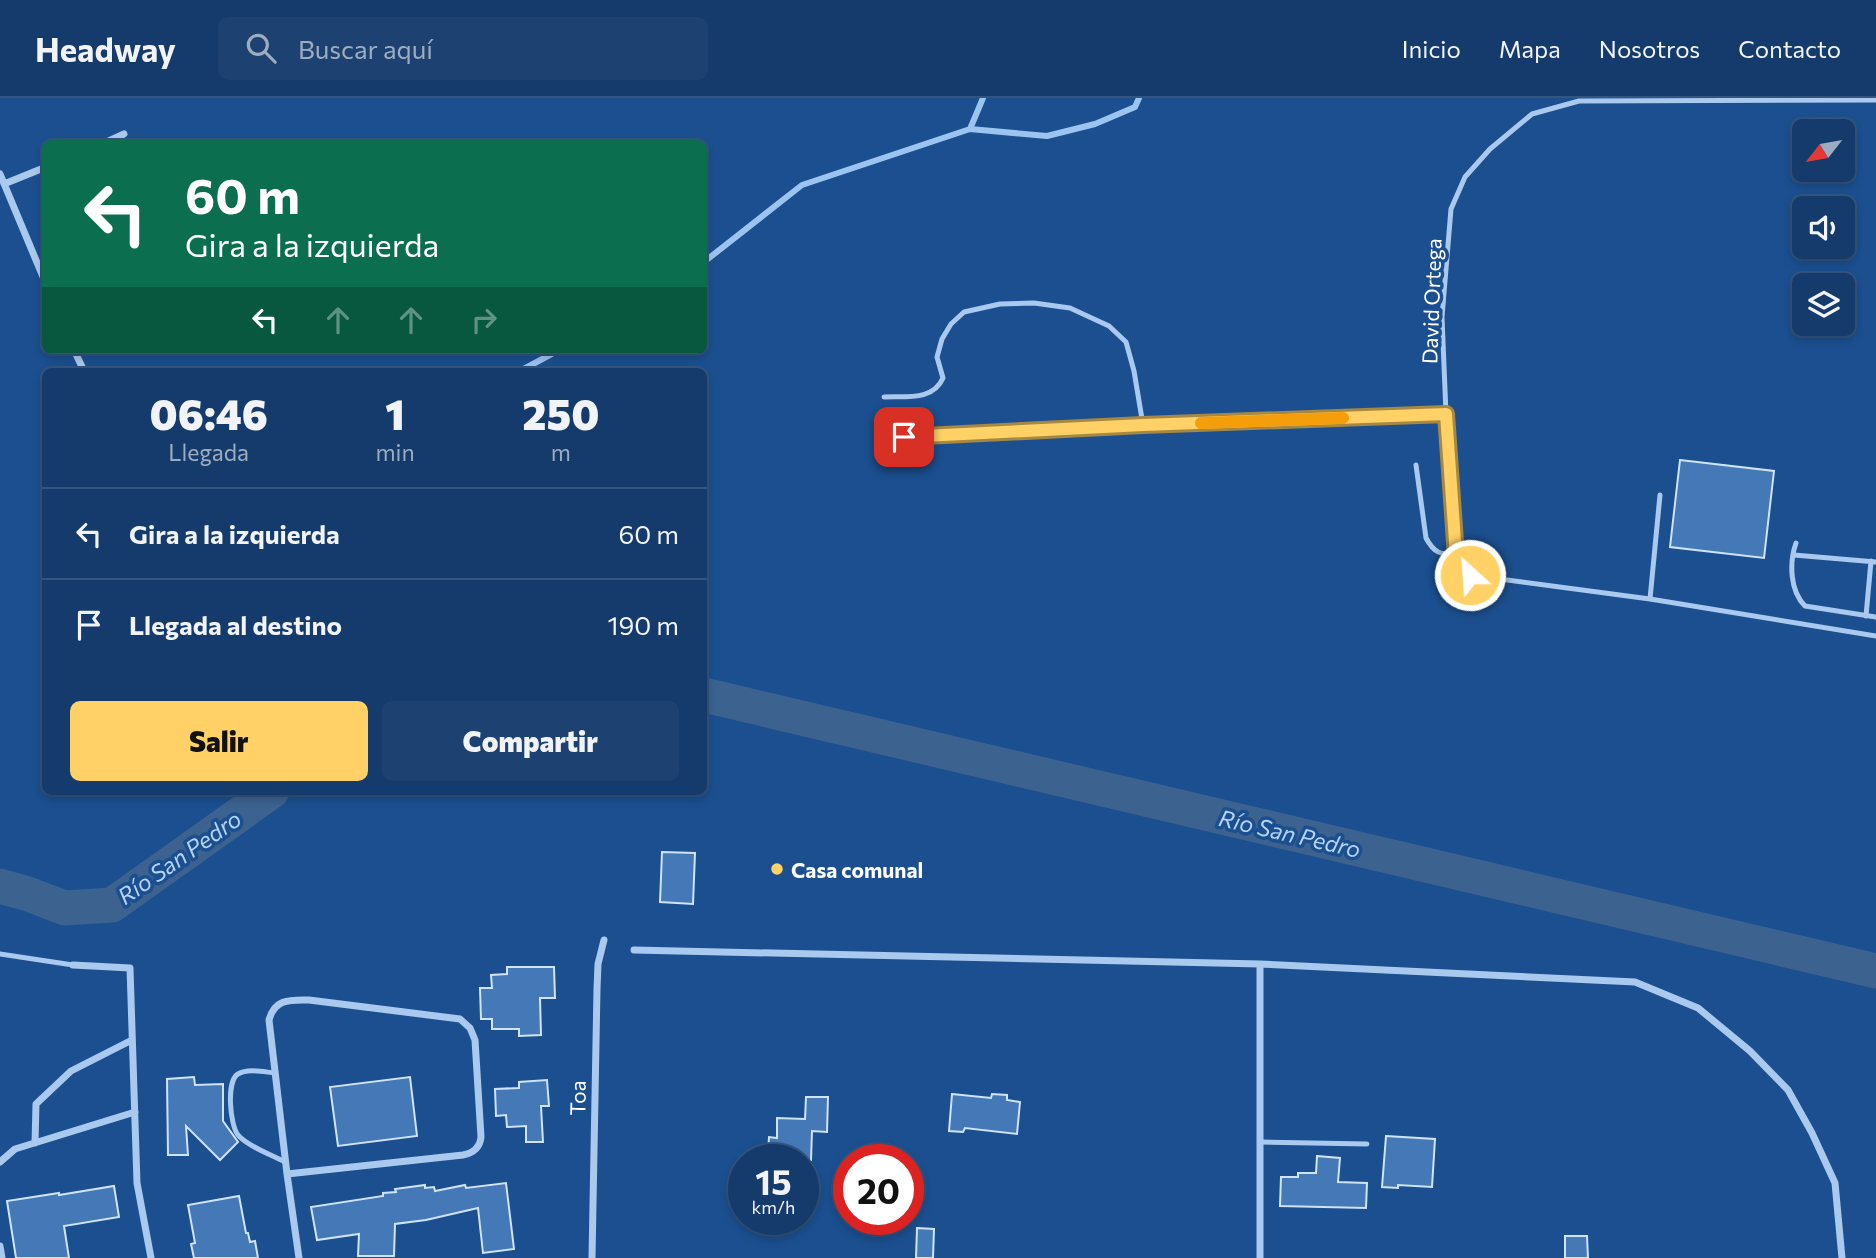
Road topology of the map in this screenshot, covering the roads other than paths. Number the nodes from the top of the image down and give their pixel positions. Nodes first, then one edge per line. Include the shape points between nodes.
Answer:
1 (1876, 100) edge
2 (124, 134) dead end
3 (111, 140) edge
4 (42, 169) edge
5 (0, 174) edge
6 (4, 184) junction
7 (42, 274) edge
8 (884, 397) dead end
9 (1446, 414) junction
10 (1143, 425) junction
11 (904, 437) dead end
12 (1416, 465) dead end
13 (1660, 495) dead end
14 (1796, 543) dead end
15 (1794, 555) junction
16 (1456, 556) junction
17 (1874, 562) edge
18 (1650, 599) junction
19 (1866, 616) junction
20 (1876, 617) edge
21 (1876, 636) edge
22 (604, 940) dead end
23 (634, 950) dead end
24 (0, 954) edge
25 (1260, 964) junction
26 (73, 965) joint
27 (132, 1040) junction
28 (275, 1073) junction
29 (135, 1112) junction
30 (1260, 1142) junction
31 (35, 1143) junction
32 (1367, 1143) dead end
33 (0, 1162) edge
34 (285, 1162) junction
35 (287, 1174) junction
36 (0, 1246) edge
37 (2, 1258) edge
38 (151, 1258) edge
39 (299, 1258) edge
40 (592, 1258) edge
41 (1260, 1258) edge
42 (1842, 1258) edge

1 - 9 lane, David Ortega via 1579,102 1532,114 1465,177 1451,209 1442,317
2 - 3 street
4 - 6 street
5 - 6 street
6 - 7 street
8 - 10 lane via 929,395 937,389 943,378 937,357 942,339 964,312 1034,303 1070,308 1109,326 1126,342
9 - 10 lane
9 - 16 lane, David Ortega
10 - 11 lane
12 - 16 lane via 1426,538 1432,549
13 - 18 lane
14 - 15 lane
15 - 17 lane
15 - 19 lane via 1793,584 1805,606
16 - 18 lane via 1458,567 1470,575
17 - 19 lane
18 - 21 lane
19 - 20 lane
22 - 40 street, Toa via 597,989
23 - 25 street
24 - 26 lane
25 - 30 street
25 - 42 street via 1636,982 1698,1009 1750,1051 1788,1090 1835,1183
26 - 27 street via 130,968
27 - 29 street
27 - 31 street via 71,1071 36,1104
28 - 34 street
28 - 34 lane via 247,1071 234,1076 230,1086 233,1126 243,1141
28 - 35 street via 269,1020 284,1001 309,1000 460,1019 475,1040 481,1137 475,1151
29 - 31 street
29 - 38 street via 137,1183
30 - 32 lane
30 - 41 street
31 - 33 street via 15,1149
34 - 35 street
35 - 39 street
36 - 37 street

